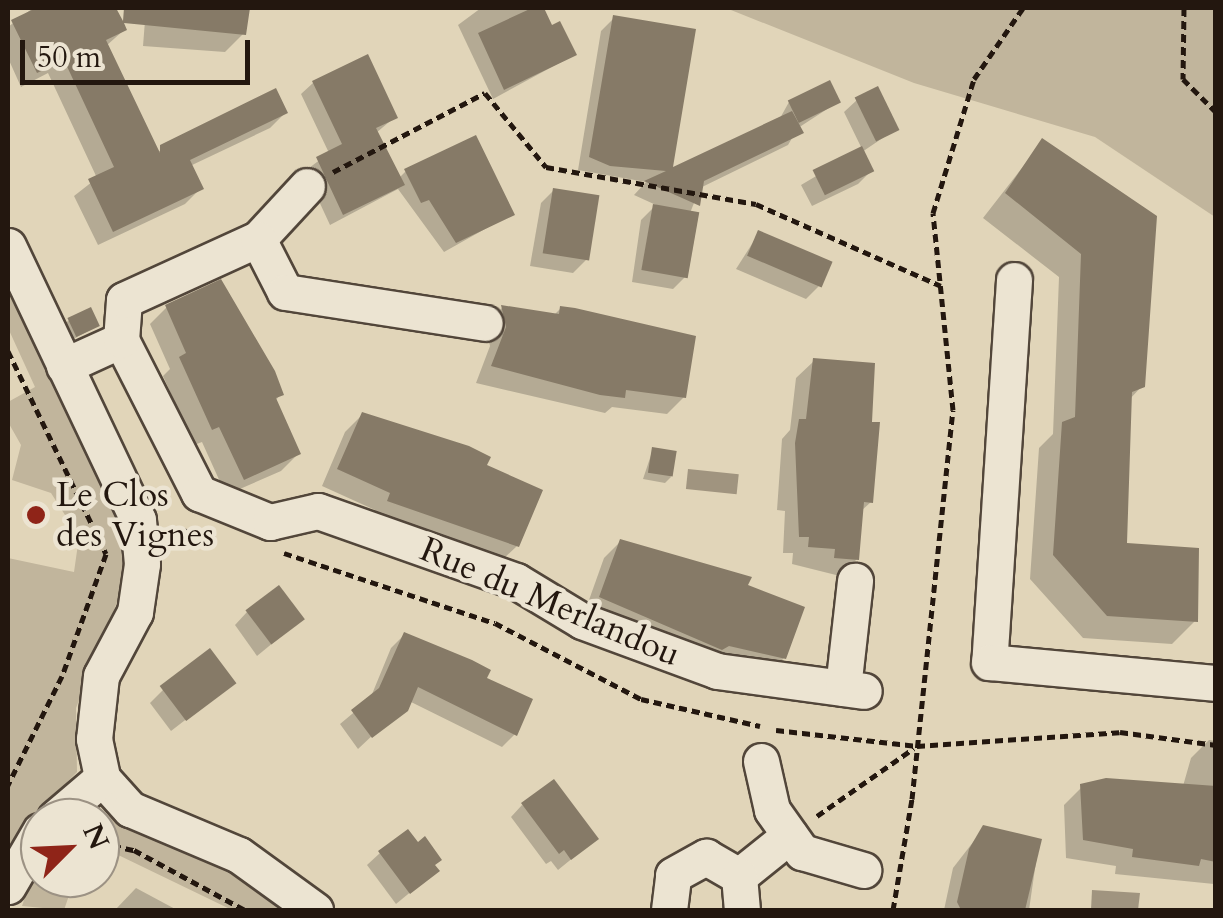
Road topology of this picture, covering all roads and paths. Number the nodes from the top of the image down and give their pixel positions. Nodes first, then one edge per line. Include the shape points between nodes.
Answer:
1 (1022, 8) edge
2 (1184, 8) edge
3 (1216, 112) edge
4 (307, 186) joint
5 (258, 239) junction
6 (8, 246) edge
7 (1014, 280) dead end
8 (940, 286) junction
9 (485, 323) dead end
10 (121, 340) junction
11 (8, 351) edge
12 (64, 366) junction
13 (855, 582) dead end
14 (1216, 683) edge
15 (917, 746) junction
16 (761, 761) dead end
17 (102, 778) junction
18 (8, 785) edge
19 (78, 798) edge
20 (790, 835) junction
21 (120, 847) edge
22 (863, 870) dead end
23 (741, 893) edge
24 (245, 910) edge
25 (315, 910) edge
26 (668, 910) edge
27 (894, 910) edge

1 - 8 path via 974,79 934,213
2 - 3 path via 1183,79
4 - 5 street
4 - 8 path via 485,93 546,167 756,204
5 - 9 street via 285,292
5 - 10 street via 124,300
6 - 12 street
7 - 14 street via 988,662
8 - 15 path via 953,410
10 - 12 street
10 - 13 street, Rue du Merlandou via 199,493 270,522 318,511 516,581 582,621 718,672 854,690
11 - 18 path via 106,554 62,676
12 - 17 street via 138,520 142,564 134,612 101,676 94,738
15 - 20 path
15 - 27 path
16 - 20 street via 772,810
17 - 19 street
17 - 25 street via 130,809 239,855
20 - 22 street via 802,852
20 - 23 street
21 - 24 path
23 - 26 street via 719,859 693,859 672,875

